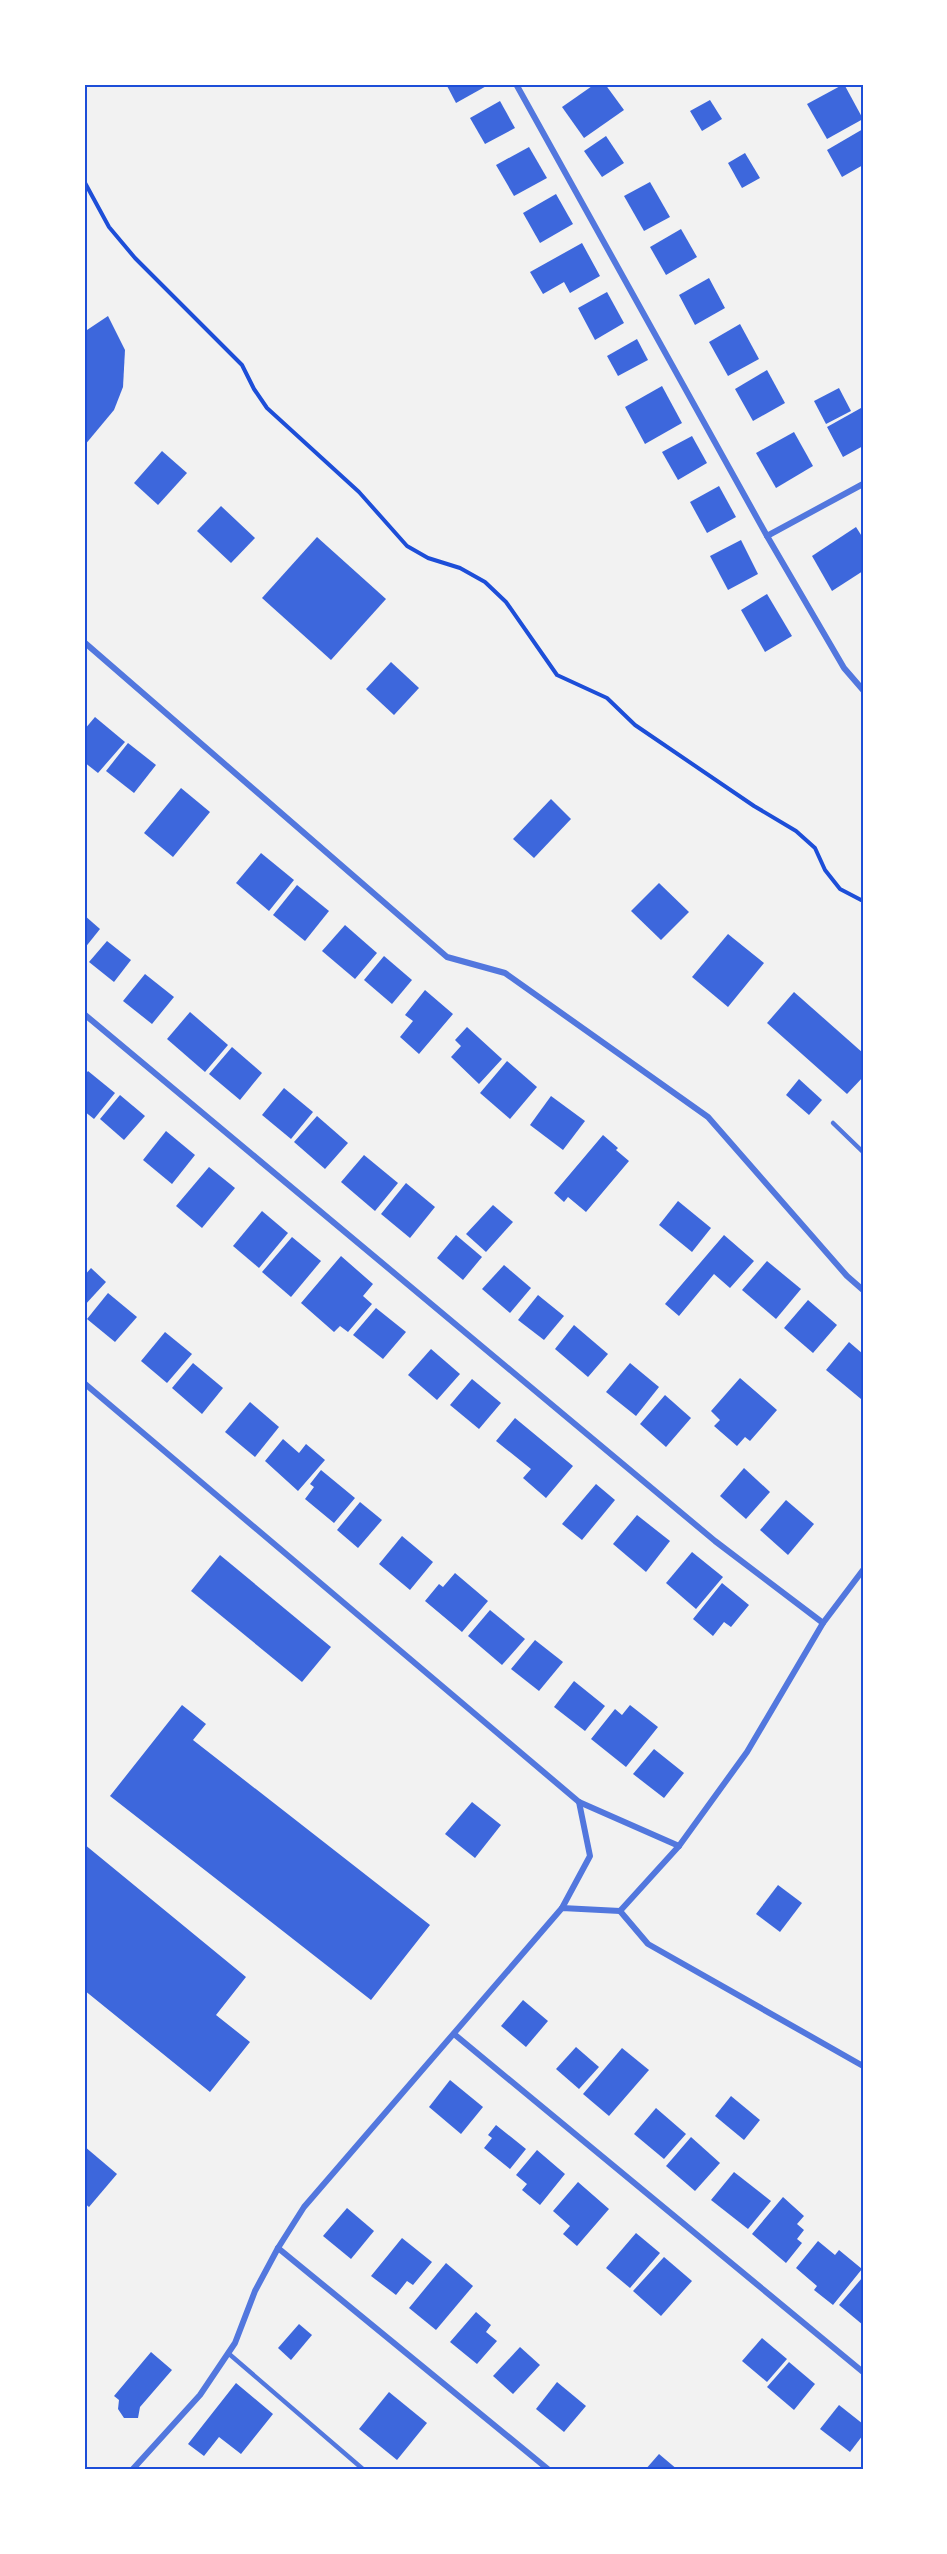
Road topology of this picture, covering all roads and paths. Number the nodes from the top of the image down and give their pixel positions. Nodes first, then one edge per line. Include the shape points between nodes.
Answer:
1 (516, 84) edge
2 (84, 181) edge
3 (863, 484) edge
4 (767, 536) junction
5 (84, 642) edge
6 (863, 690) edge
7 (863, 901) edge
8 (84, 1014) edge
9 (833, 1123) dead end
10 (863, 1152) edge
11 (863, 1290) edge
12 (84, 1383) edge
13 (863, 1570) edge
14 (823, 1623) junction
15 (579, 1802) junction
16 (679, 1846) junction
17 (562, 1908) junction
18 (620, 1911) junction
19 (454, 2034) junction
20 (863, 2066) edge
21 (278, 2248) junction
22 (228, 2353) junction
23 (863, 2372) edge
24 (132, 2470) edge
25 (364, 2470) edge
26 (549, 2470) edge

1 - 4 street
2 - 7 path via 109,227 242,365 267,408 359,492 406,546 485,582 506,602 557,675 607,698 635,725 796,831 816,848 825,870 840,889
3 - 4 street
4 - 6 street via 844,668
5 - 11 street via 447,957 505,973 708,1117
8 - 14 street via 715,1541
9 - 10 lane
12 - 15 street
13 - 14 street
14 - 16 street via 747,1752
15 - 16 street
15 - 17 street via 590,1856
16 - 18 street
17 - 18 street
17 - 19 street
18 - 20 street via 648,1944
19 - 21 street via 304,2208
19 - 23 street
21 - 22 street
21 - 26 street
22 - 24 street via 200,2395
22 - 25 lane

